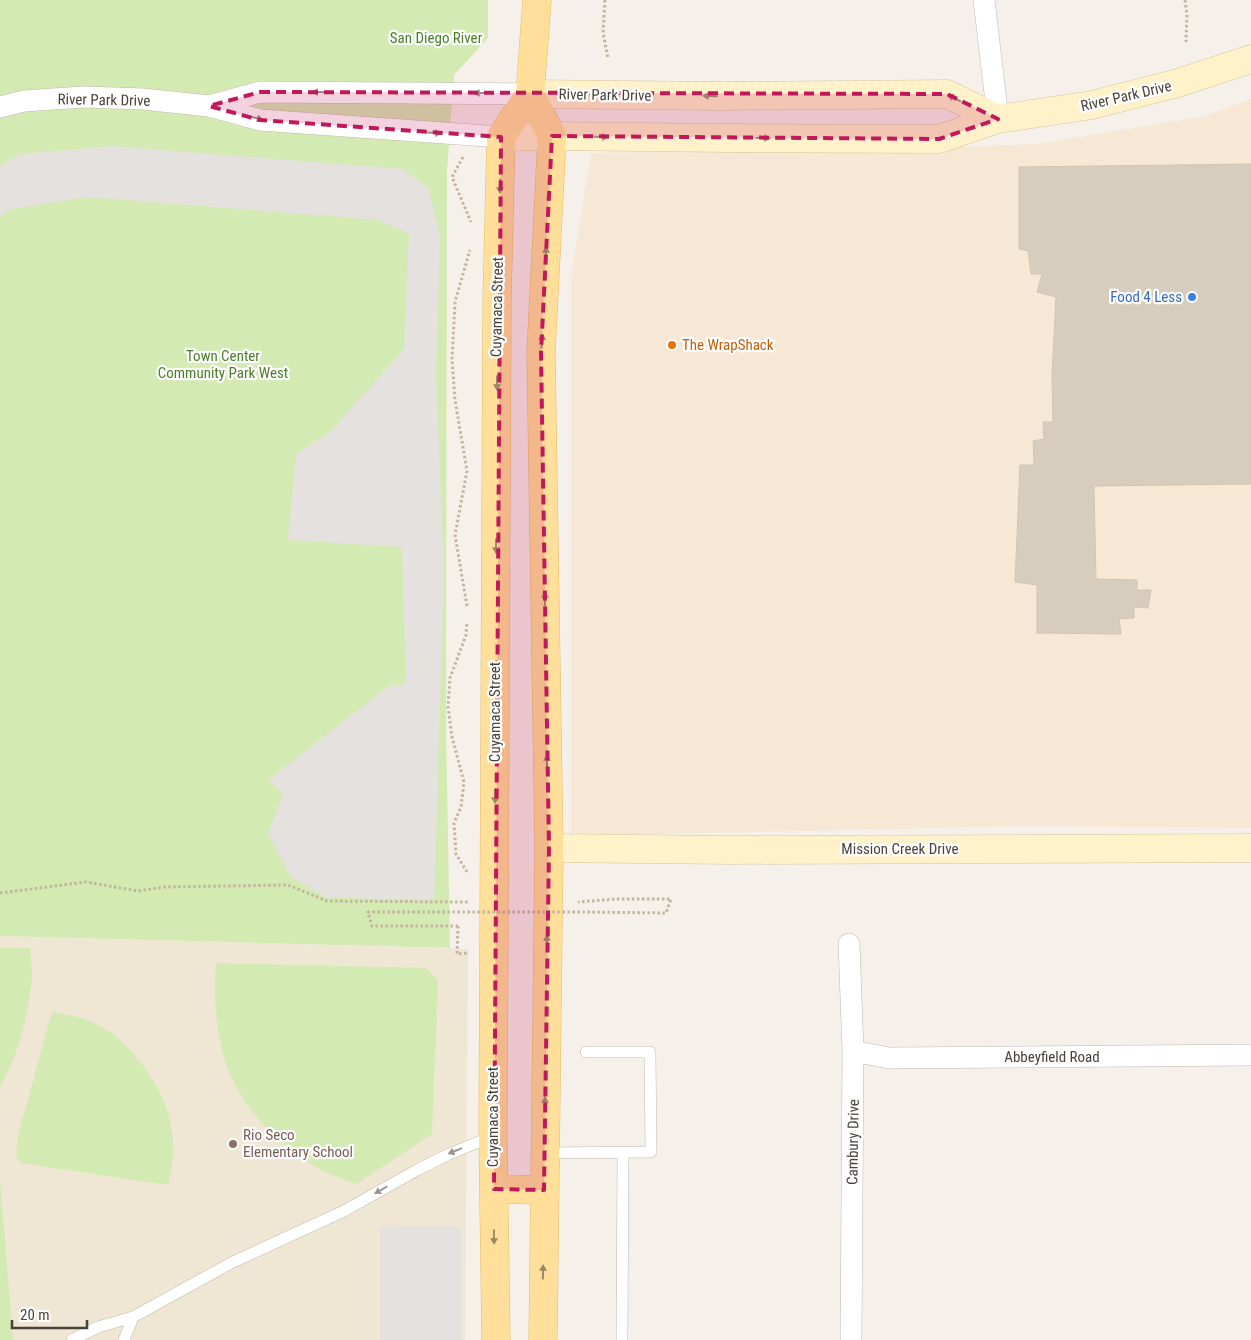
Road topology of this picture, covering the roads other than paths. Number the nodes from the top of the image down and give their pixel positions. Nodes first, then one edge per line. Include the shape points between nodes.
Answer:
1 (537, 0) edge
2 (984, 0) edge
3 (1251, 59) edge
4 (530, 94) junction
5 (209, 106) junction
6 (0, 107) edge
7 (998, 120) junction
8 (552, 136) junction
9 (501, 137) junction
10 (549, 848) junction
11 (1251, 848) edge
12 (849, 944) dead end
13 (853, 1051) junction
14 (586, 1052) dead end
15 (1251, 1055) edge
16 (493, 1136) junction
17 (545, 1153) junction
18 (622, 1153) junction
19 (494, 1189) junction
20 (544, 1190) junction
21 (133, 1317) junction
22 (72, 1340) edge
23 (124, 1340) edge
24 (496, 1340) edge
25 (543, 1340) edge
26 (622, 1340) edge
27 (851, 1340) edge

1 - 4 main road
2 - 7 street
3 - 7 street, River Park Drive via 1178,83 1092,105
4 -> 5 street, River Park Drive via 260,92
7 -> 4 street, River Park Drive via 947,94
4 - 8 main road
4 - 9 main road
5 - 6 street, River Park Drive via 82,97 24,101
5 -> 9 street, River Park Drive via 260,120
8 -> 7 street, River Park Drive via 939,138
8 - 9 street, River Park Drive
10 -> 8 main road via 541,353
9 -> 16 main road, Cuyamaca Street via 497,301
10 - 11 street, Mission Creek Drive
17 -> 10 main road
12 - 13 street, Cambury Drive
13 - 15 street, Abbeyfield Road via 889,1058
13 - 27 street, Cambury Drive
14 - 18 lane via 650,1052 651,1152
16 - 19 main road, Cuyamaca Street
16 -> 21 lane via 447,1155 344,1211 231,1263
17 - 18 lane
17 - 20 main road
18 - 26 lane
19 - 20 main road
19 -> 24 main road, Cuyamaca Street
25 -> 20 main road
21 - 22 lane via 98,1327
21 - 23 lane

